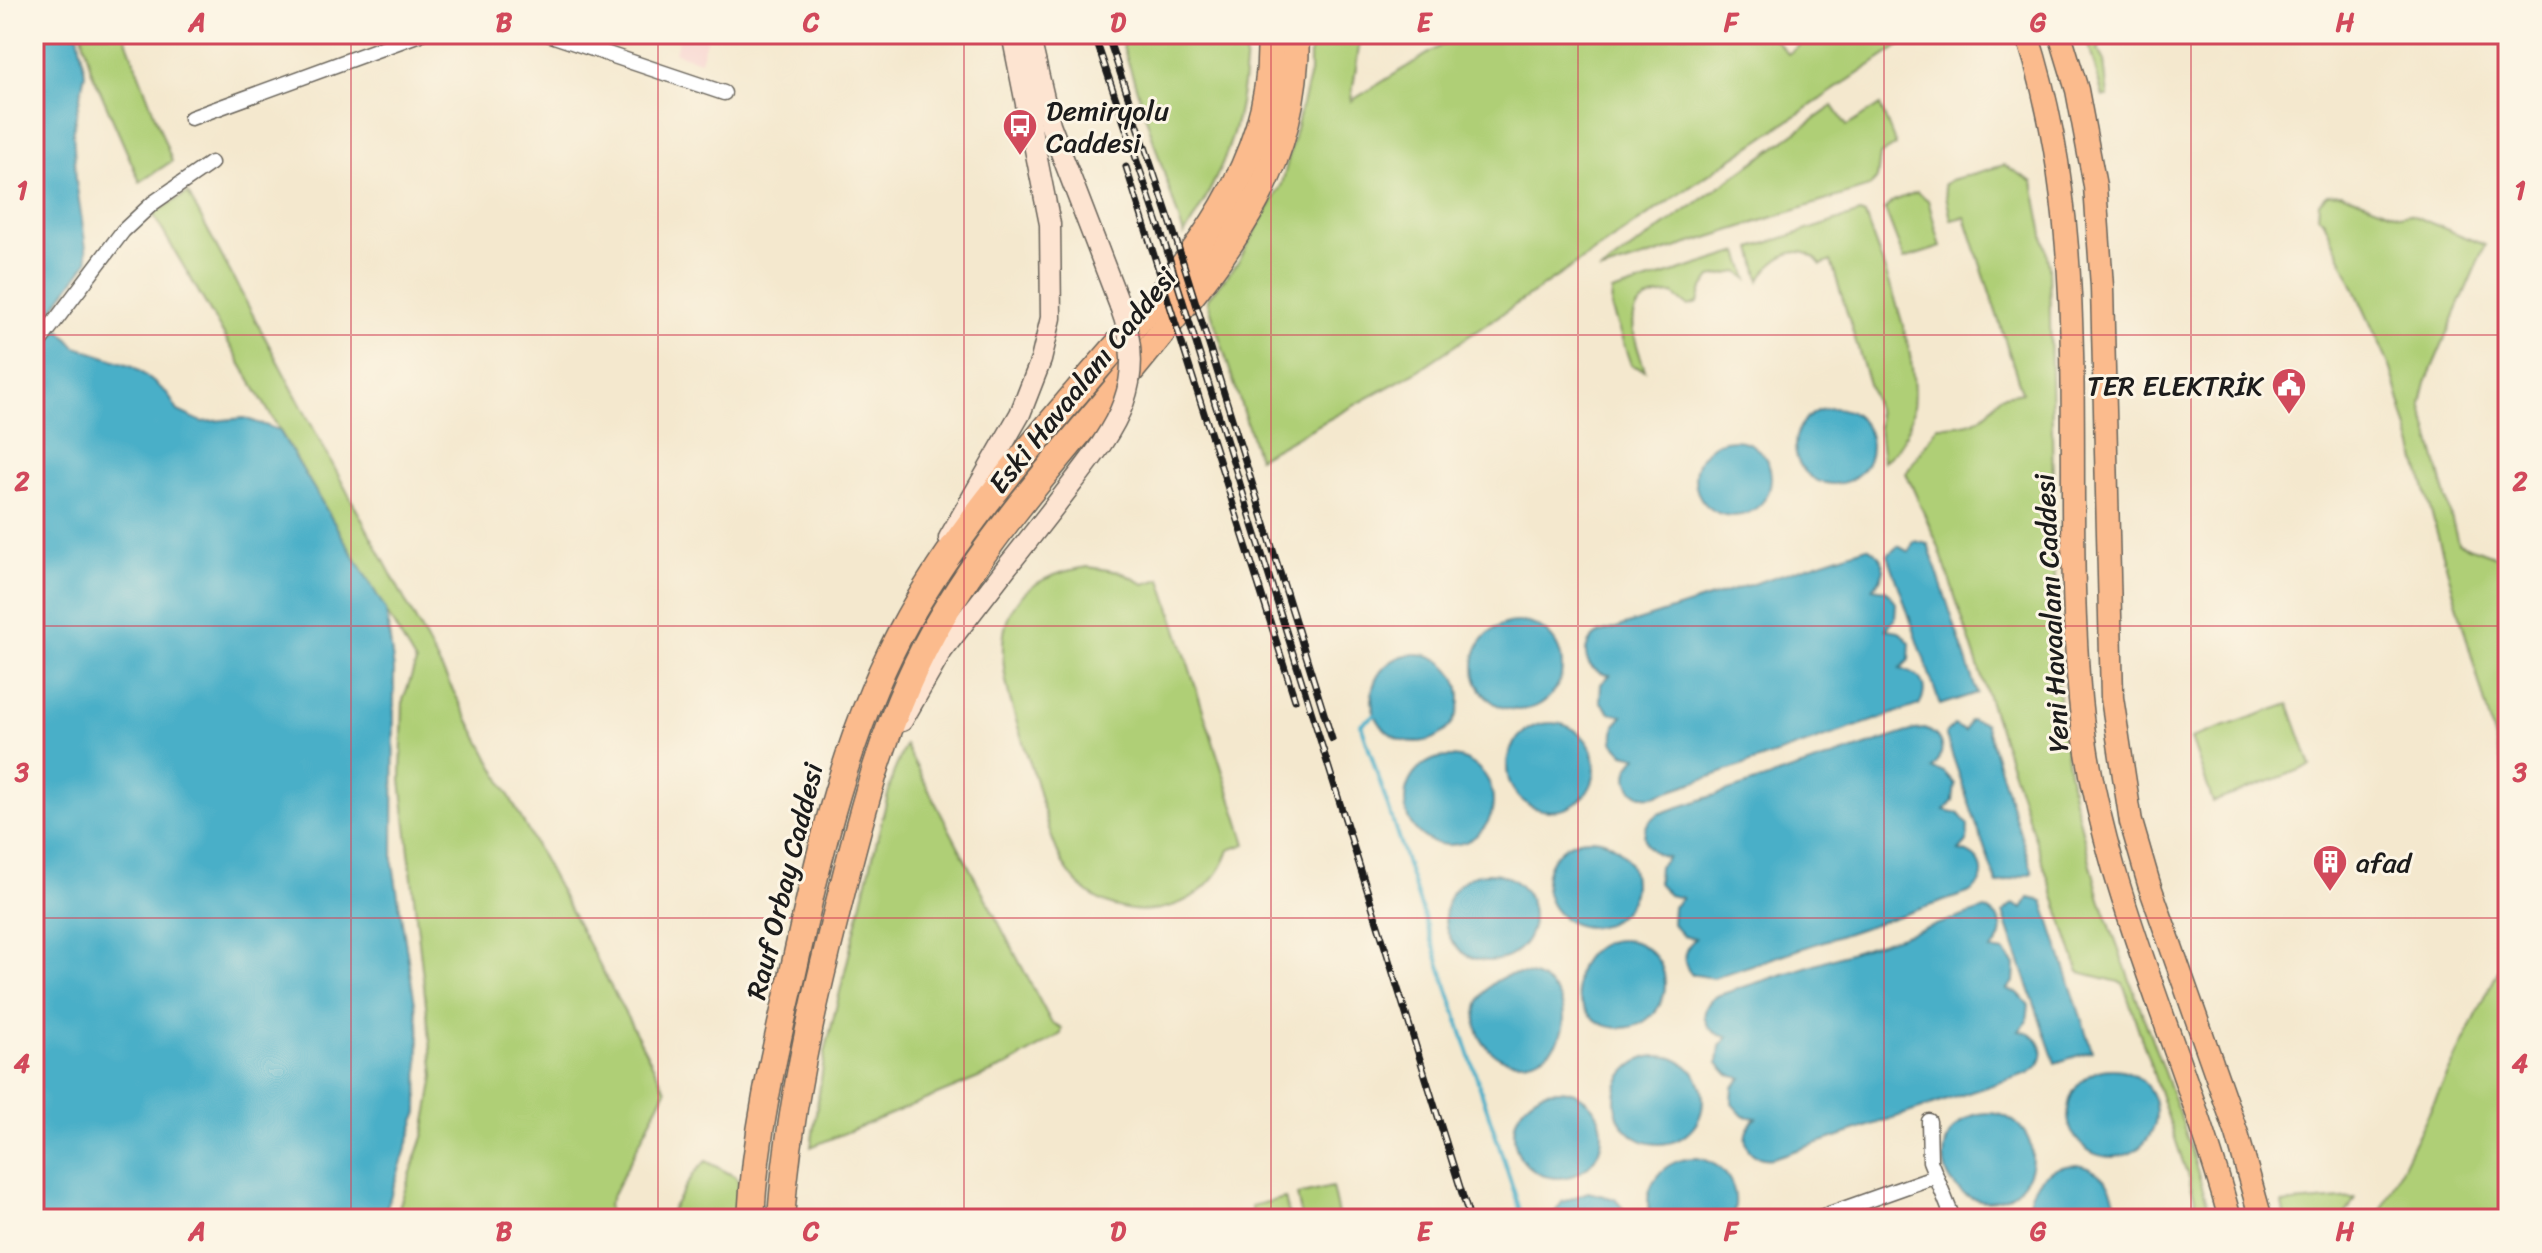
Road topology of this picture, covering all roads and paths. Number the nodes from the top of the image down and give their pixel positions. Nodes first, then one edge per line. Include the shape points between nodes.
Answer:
1 (420, 34) edge
2 (548, 34) edge
3 (1012, 34) edge
4 (1029, 34) edge
5 (1270, 34) edge
6 (1296, 34) edge
7 (2027, 34) edge
8 (2060, 34) edge
9 (724, 93) dead end
10 (191, 118) dead end
11 (211, 163) dead end
12 (34, 349) edge
13 (934, 575) junction
14 (2113, 707) junction
15 (2081, 709) junction
16 (879, 754) junction
17 (1929, 1121) dead end
18 (1936, 1176) junction
19 (1952, 1216) dead end
20 (751, 1219) edge
21 (781, 1219) edge
22 (1815, 1219) edge
23 (2230, 1219) edge
24 (2261, 1219) edge

1 - 10 street
2 - 9 street
3 - 13 main road via 1050,224 1051,318 1020,414 960,516
4 - 16 main road, bridge via 1050,124 1127,326 1132,364 1124,407 1104,444 942,651
5 - 13 highway, Eski Havaalanı Caddesi via 1259,125 1232,195 1184,263 990,498
6 - 16 highway, Eski Havaalanı Caddesi via 1286,120 1251,214 1216,267 968,575 921,653
7 - 15 main road, Yeni Havaalanı Caddesi via 2054,143 2066,221
8 - 14 main road, Yeni Havaalanı Caddesi via 2077,90 2095,186
11 - 12 street via 123,231
13 - 20 highway, Rauf Orbay Caddesi via 880,674 844,769 759,1124
14 - 15 main road
14 - 24 main road, Yeni Havaalanı Caddesi via 2138,847
15 - 23 main road, Yeni Havaalanı Caddesi via 2092,786 2115,882 2188,1082
16 - 21 highway, Rauf Orbay Caddesi via 799,1070
17 - 18 street via 1930,1161
18 - 19 street
18 - 22 street

